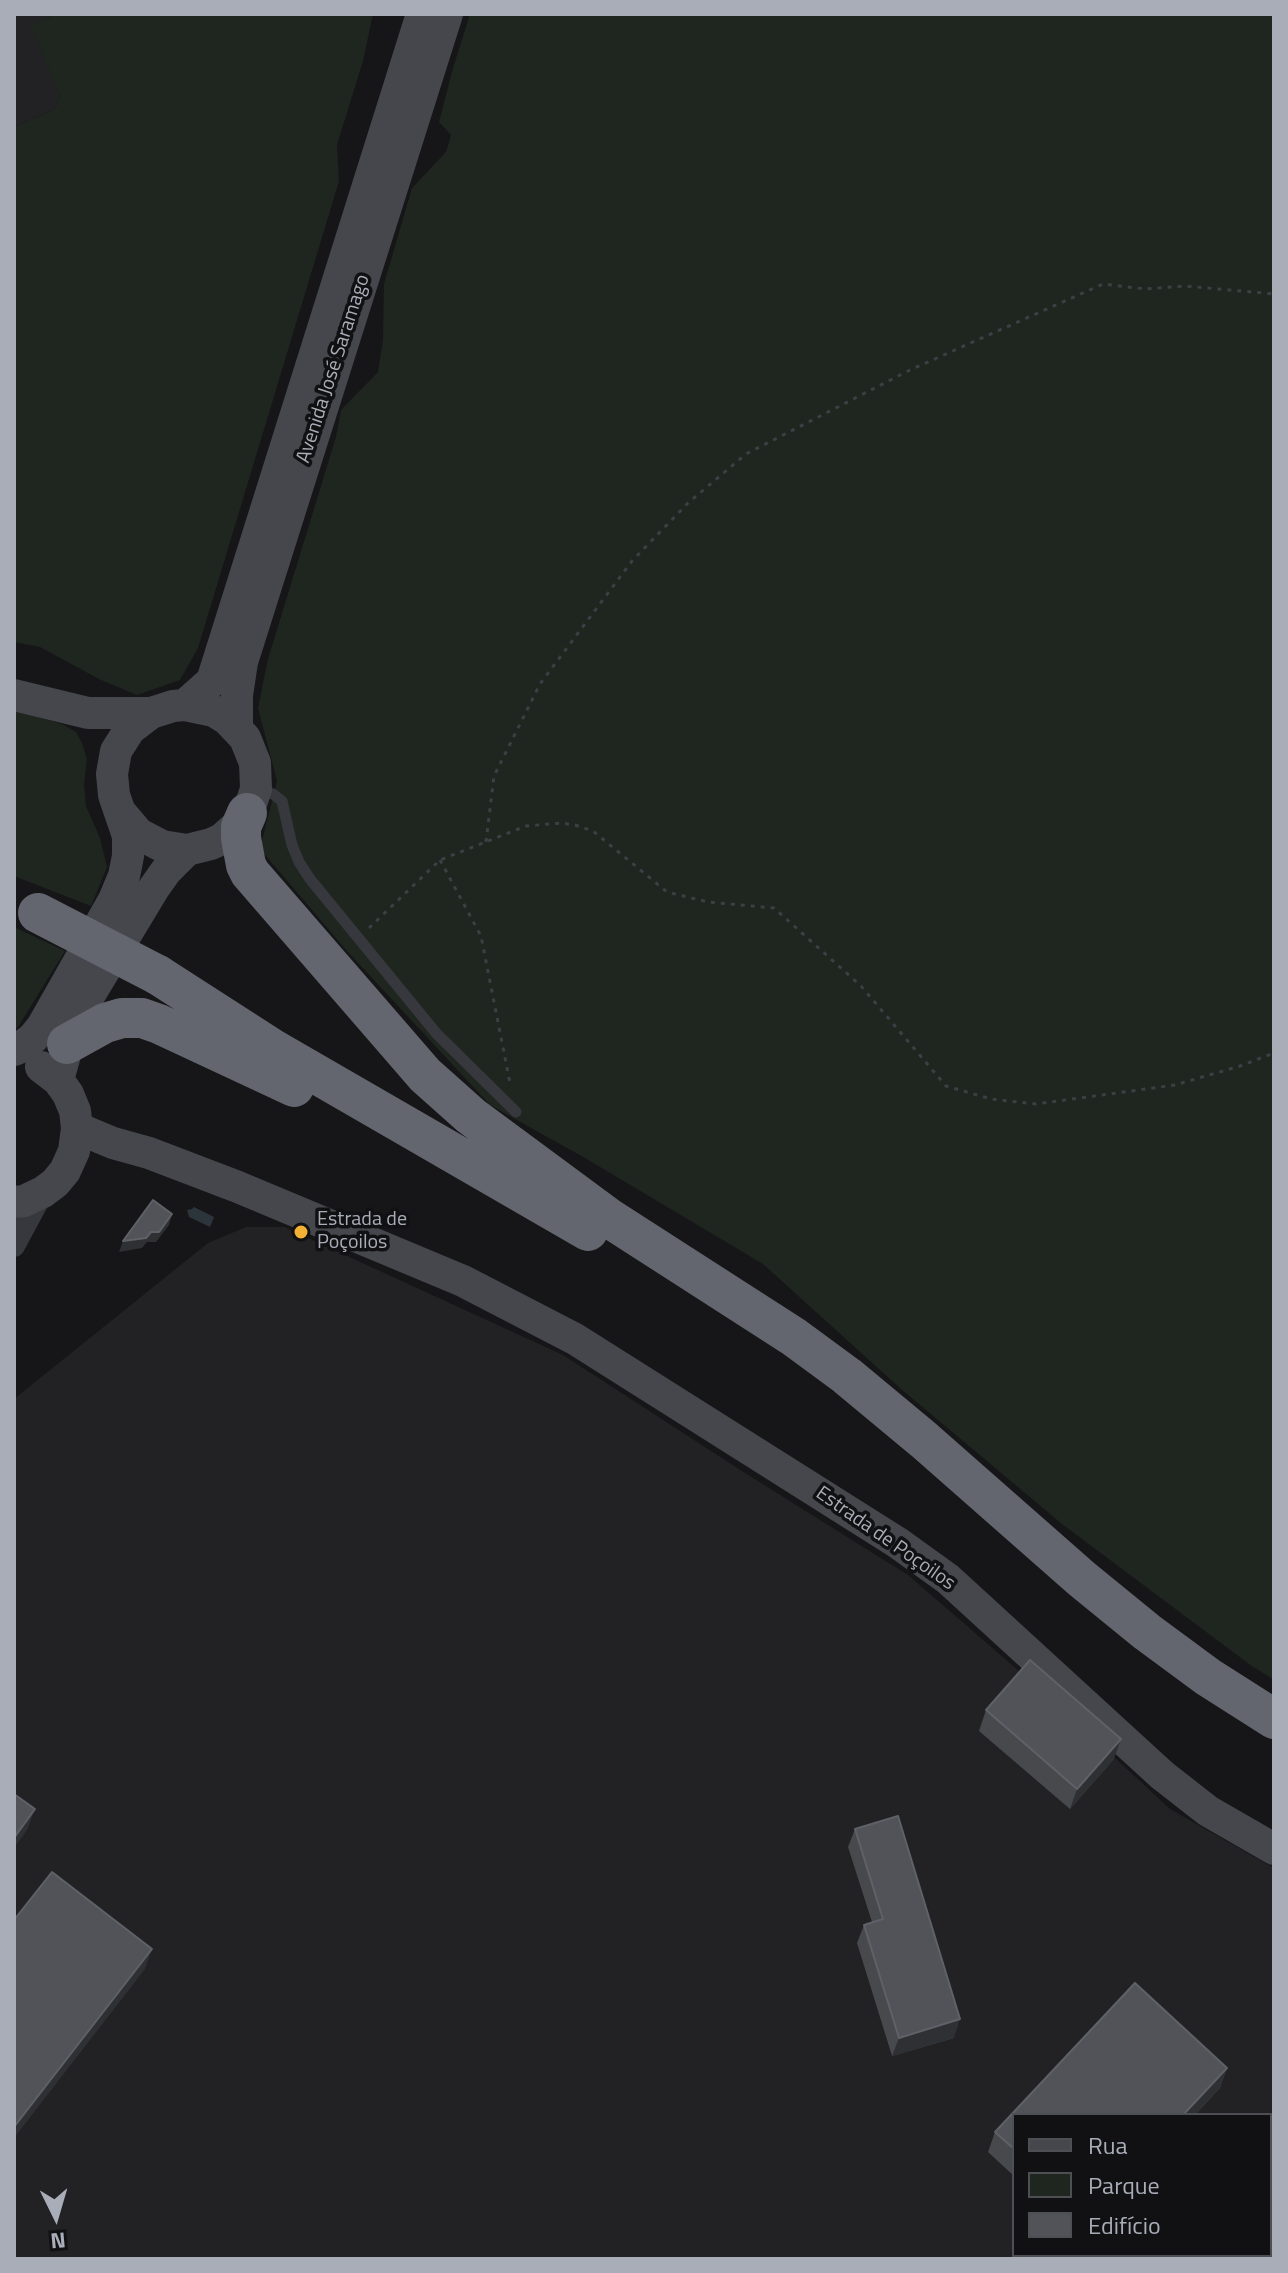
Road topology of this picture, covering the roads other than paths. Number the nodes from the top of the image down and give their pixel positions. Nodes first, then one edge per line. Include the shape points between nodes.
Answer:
1 (422, 14) edge
2 (447, 14) edge
3 (14, 695) edge
4 (185, 705) junction
5 (88, 713) junction
6 (151, 713) junction
7 (237, 728) junction
8 (113, 763) junction
9 (251, 801) junction
10 (122, 814) junction
11 (187, 850) junction
12 (26, 907) edge
13 (14, 1050) edge
14 (14, 1057) edge
15 (62, 1062) junction
16 (516, 1112) road end
17 (77, 1128) junction
18 (149, 1153) junction
19 (40, 1189) edge
20 (605, 1228) junction
21 (14, 1246) edge
22 (1274, 1719) edge
23 (1274, 1741) edge
24 (1274, 1849) edge

1 - 4 main road, Avenida José Saramago via 212,681
2 - 7 main road, Avenida José Saramago via 242,662
3 - 5 main road
4 - 6 main road
4 - 7 main road via 214,711
5 - 6 main road
5 - 8 main road
6 - 8 main road via 130,729
7 - 9 main road via 255,763
8 - 10 main road via 114,795
9 - 11 main road via 240,823 222,839
9 - 16 lane via 273,794 282,801 292,845 310,879 436,1033
9 - 20 highway via 241,827 250,873 425,1075
10 - 11 main road via 150,841
10 - 13 main road via 128,856 114,900 42,1027
11 - 15 main road via 154,888 75,1019
12 - 20 highway, bridge via 294,1043
14 - 15 main road via 39,1065
15 - 17 main road
15 - 20 highway via 105,1023 142,1018
17 - 18 main road, Estrada de Poçoilos
17 - 19 main road via 74,1151
18 - 19 main road, Estrada de Poçoilos via 95,1158
18 - 24 main road, Estrada de Poçoilos via 463,1281 575,1339 948,1579 1162,1775 1208,1811
19 - 21 street
20 - 22 highway via 794,1337 924,1440 1147,1632
20 - 23 highway via 850,1405 1097,1616

